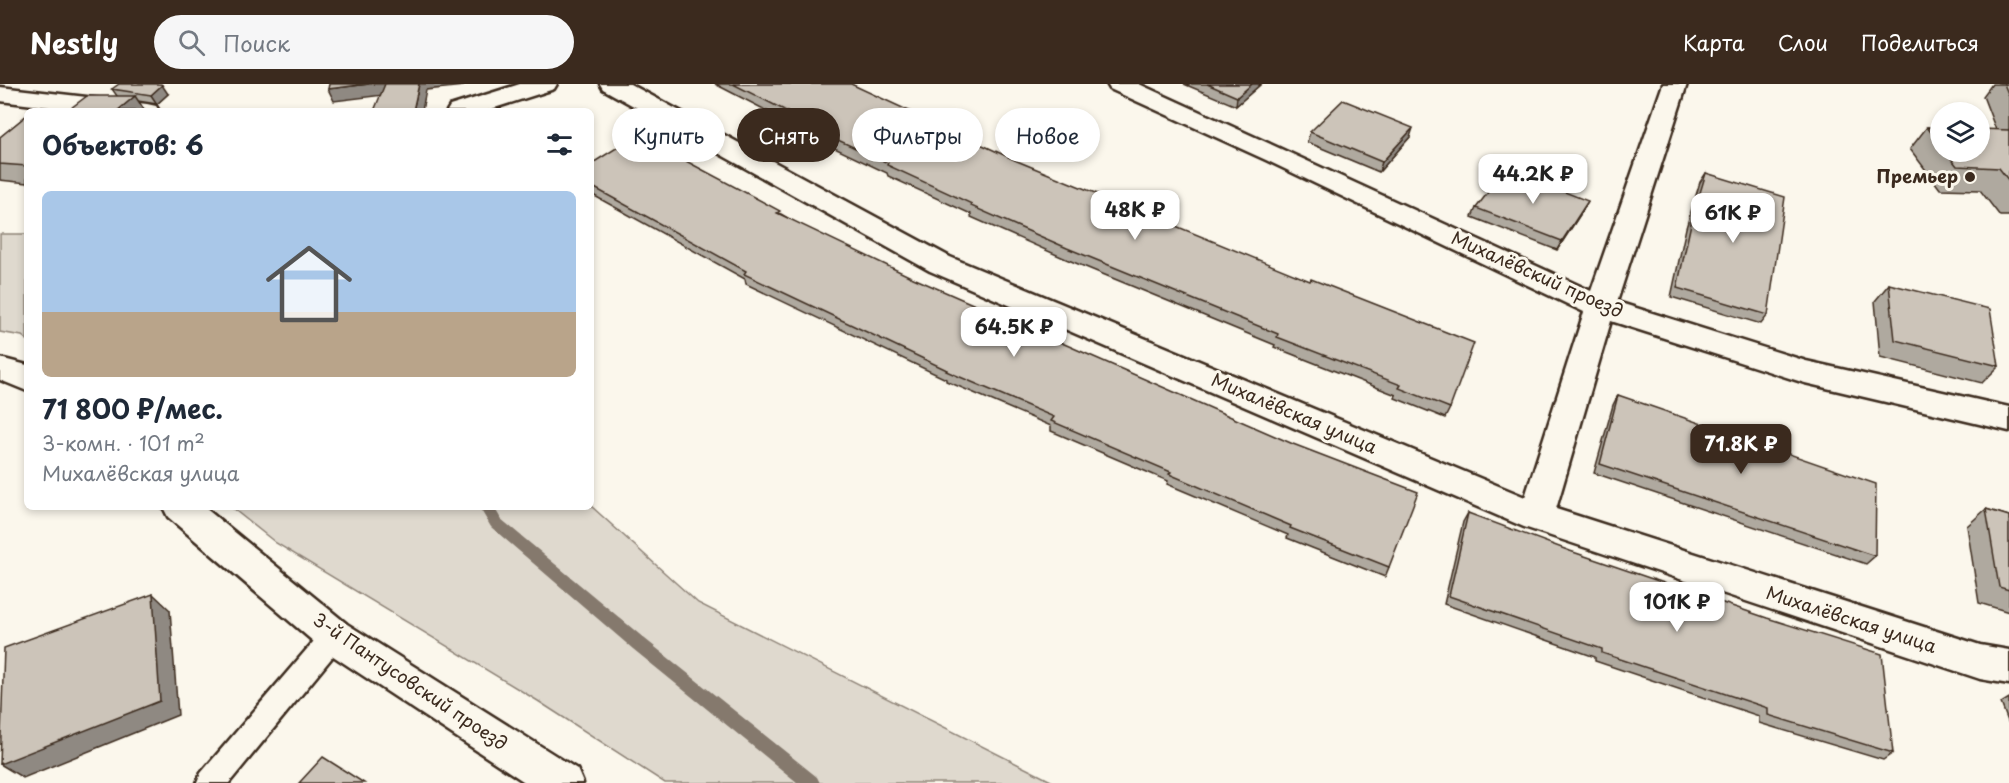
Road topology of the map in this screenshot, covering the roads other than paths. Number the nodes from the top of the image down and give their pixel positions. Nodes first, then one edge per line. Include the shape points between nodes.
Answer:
1 (545, 84) edge
2 (612, 84) edge
3 (1119, 84) edge
4 (1675, 84) edge
5 (0, 94) edge
6 (121, 108) edge
7 (469, 108) edge
8 (1600, 307) junction
9 (0, 369) edge
10 (24, 377) edge
11 (2009, 419) edge
12 (184, 510) edge
13 (1536, 517) junction
14 (334, 636) junction
15 (2009, 667) edge
16 (211, 783) edge
17 (562, 783) edge

1 - 7 street
2 - 13 street, Михалёвская улица via 940,264
3 - 8 street, Михалёвский проезд
4 - 8 street
5 - 6 street
8 - 11 street, Михалёвский проезд via 1805,372
8 - 13 street
9 - 10 street
12 - 14 street, 3-й Пантусовский проезд
13 - 15 street, Михалёвская улица via 1980,662
14 - 16 lane
14 - 17 street, 3-й Пантусовский проезд

